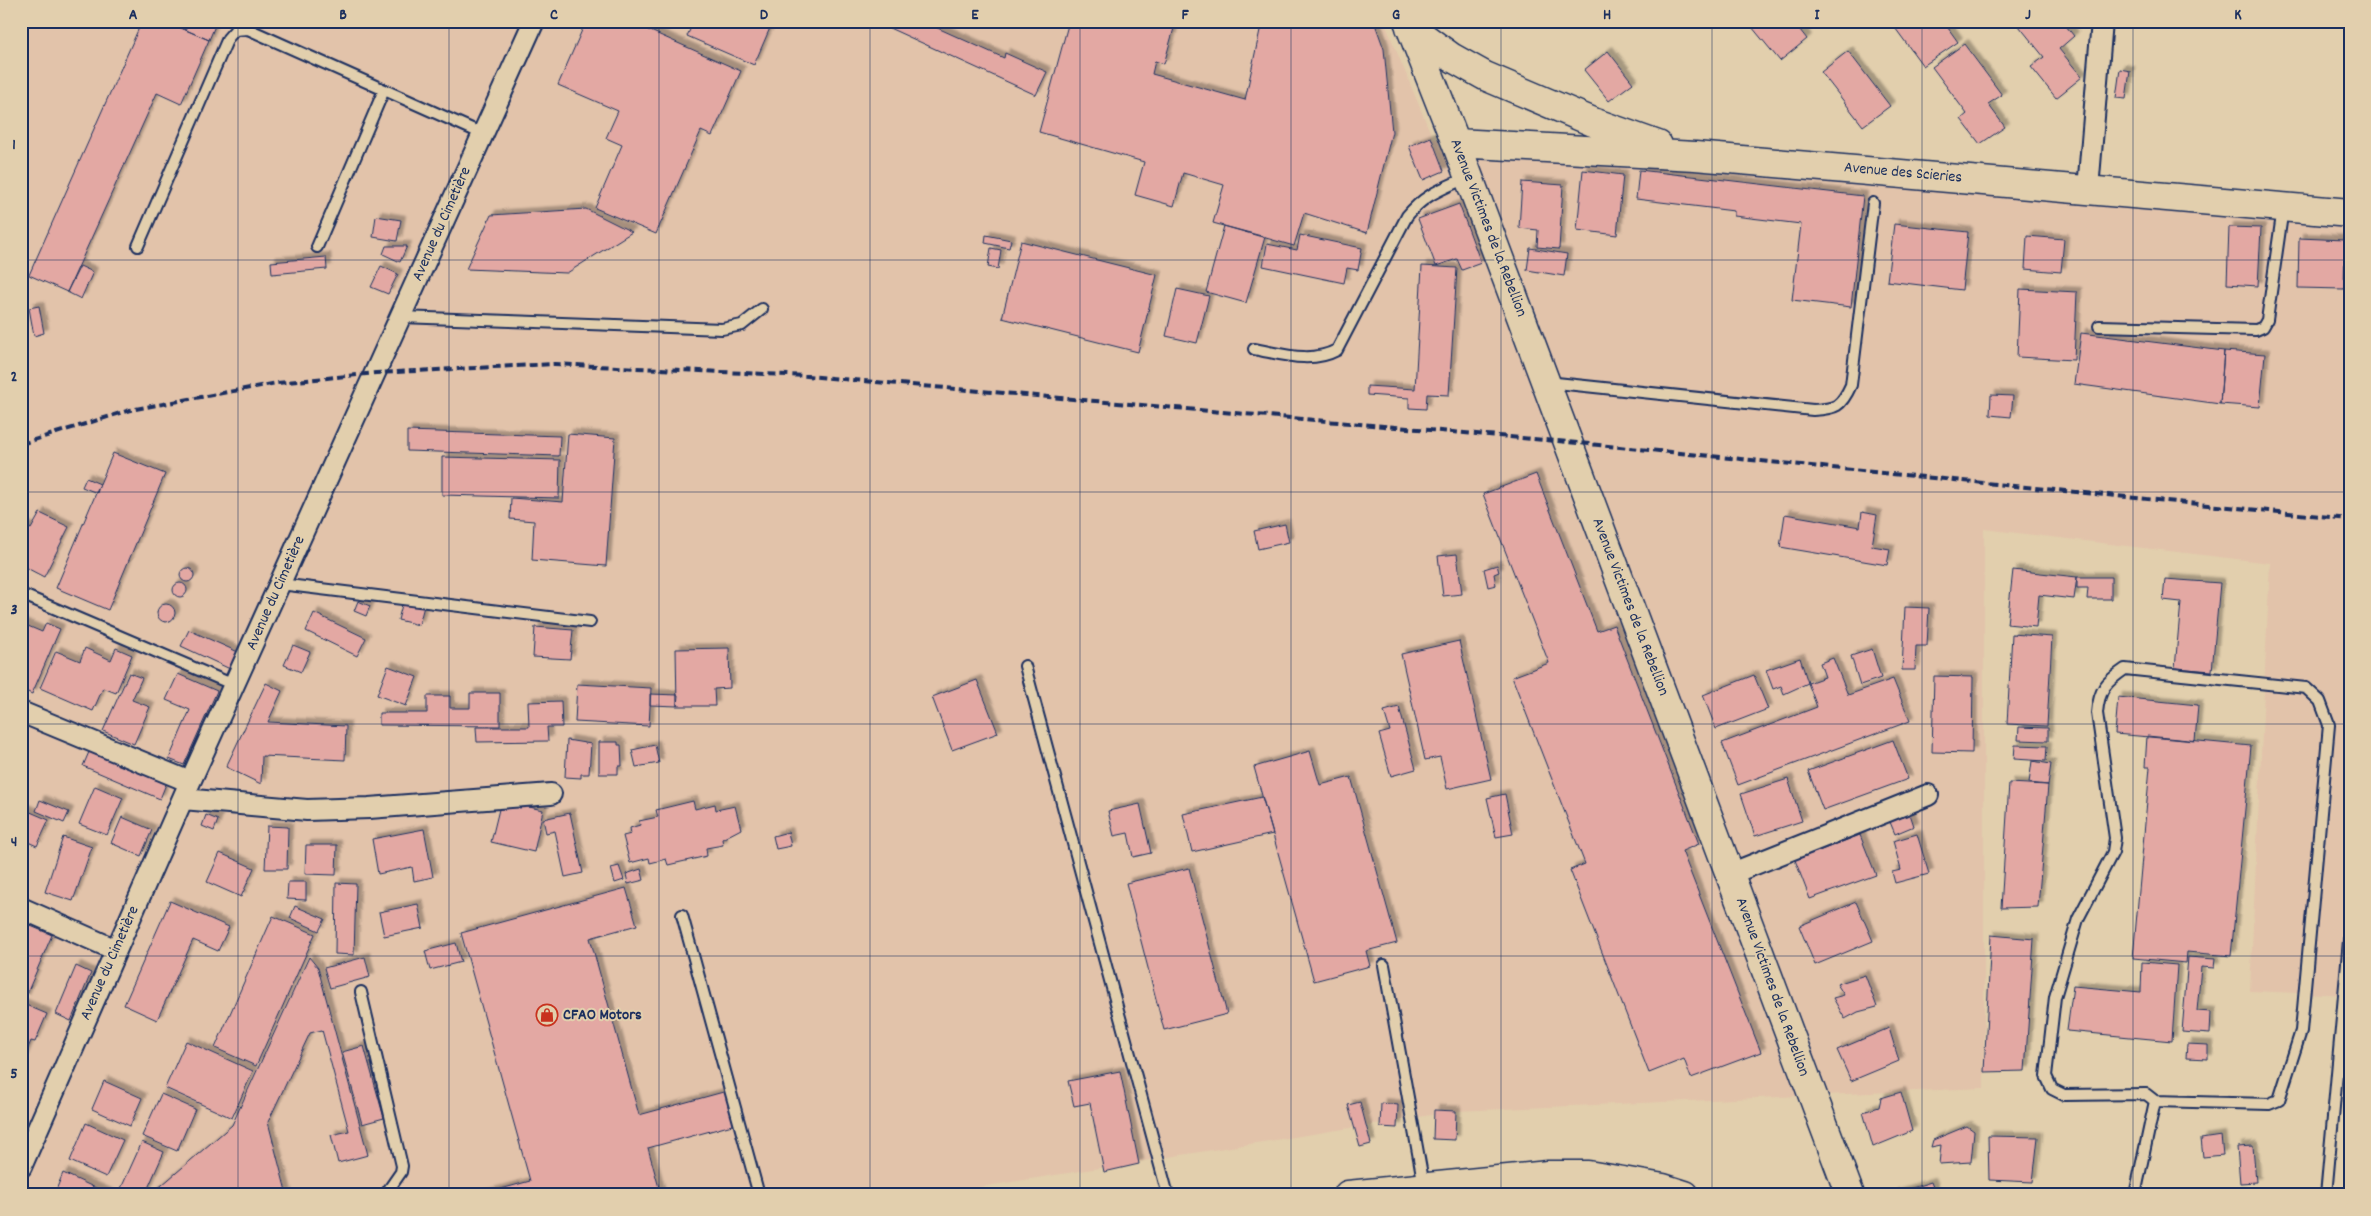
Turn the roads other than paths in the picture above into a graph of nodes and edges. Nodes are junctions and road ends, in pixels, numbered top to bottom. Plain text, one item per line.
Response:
1 (534, 21) edge
2 (2102, 21) edge
3 (1409, 24) edge
4 (384, 90) junction
5 (483, 134) junction
6 (1456, 143) junction
7 (1695, 156) junction
8 (1469, 177) junction
9 (2088, 189) junction
10 (1873, 203) dead end
11 (2283, 207) junction
12 (2350, 213) edge
13 (138, 246) dead end
14 (317, 247) dead end
15 (762, 309) dead end
16 (401, 317) junction
17 (2099, 326) dead end
18 (1254, 349) dead end
19 (1546, 382) junction
20 (280, 584) junction
21 (21, 594) edge
22 (590, 622) dead end
23 (1025, 666) dead end
24 (234, 685) junction
25 (21, 712) edge
26 (186, 791) junction
27 (551, 794) dead end
28 (1928, 795) dead end
29 (1730, 874) junction
30 (21, 908) edge
31 (682, 915) dead end
32 (2350, 929) edge
33 (116, 950) junction
34 (1384, 965) dead end
35 (361, 992) dead end
36 (2155, 1101) junction
37 (21, 1167) edge
38 (1424, 1187) junction
39 (385, 1195) edge
40 (759, 1195) edge
41 (1168, 1195) edge
42 (1348, 1195) edge
43 (1685, 1195) edge
44 (1850, 1195) edge
45 (2135, 1195) edge
46 (2326, 1195) edge

1 - 5 street, Avenue du Cimetière
2 - 9 street
3 - 6 street, Avenue Victimes de la Rebellion
3 - 7 street
4 - 5 lane
4 - 13 lane
4 - 14 lane
5 - 16 street, Avenue du Cimetière
6 - 7 street, Avenue des Scieries
6 - 8 street, Avenue Victimes de la Rebellion
7 - 9 street, Avenue des Scieries
8 - 18 lane
8 - 19 street, Avenue Victimes de la Rebellion
9 - 11 street, Avenue des Scieries
10 - 19 lane
11 - 12 street, Avenue des Scieries
11 - 17 lane
15 - 16 lane
16 - 20 street, Avenue du Cimetière
19 - 29 street, Avenue Victimes de la Rebellion
20 - 22 lane
20 - 24 street, Avenue du Cimetière
21 - 24 lane
23 - 41 lane
24 - 26 street, Avenue du Cimetière
25 - 26 street
26 - 27 street
26 - 33 street, Avenue du Cimetière
28 - 29 street
29 - 44 street, Avenue Victimes de la Rebellion
30 - 33 street
31 - 40 lane
32 - 46 lane
33 - 37 street, Avenue du Cimetière
34 - 38 lane
35 - 39 lane
36 - 36 lane
36 - 45 lane
38 - 42 street
38 - 43 street

